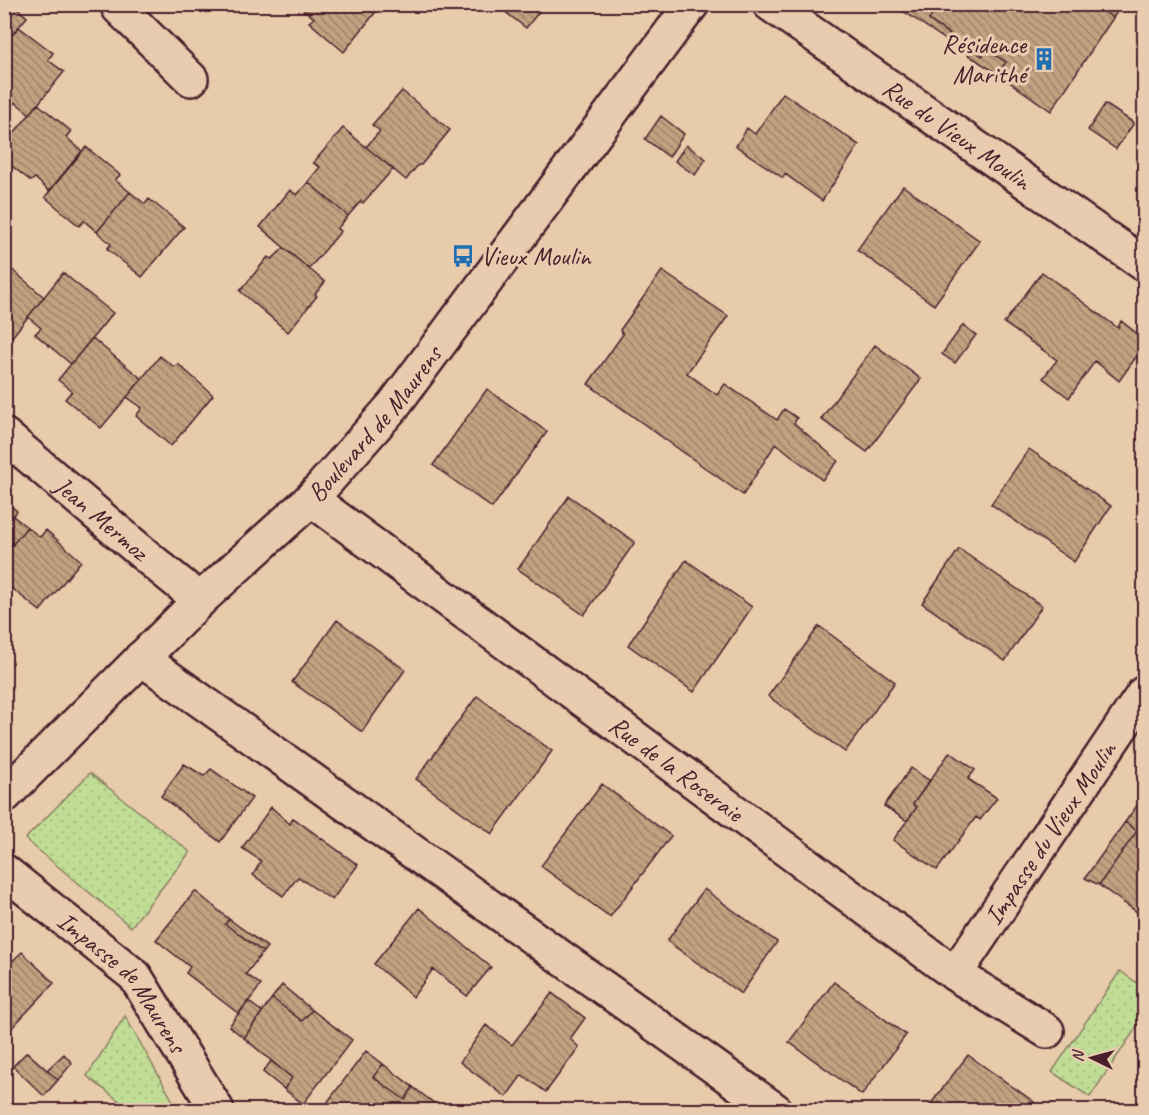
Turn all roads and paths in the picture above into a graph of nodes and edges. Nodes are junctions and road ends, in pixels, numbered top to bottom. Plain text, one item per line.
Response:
1 (117, 4) edge
2 (692, 4) edge
3 (770, 4) edge
4 (191, 79) dead end
5 (1144, 264) edge
6 (4, 435) edge
7 (311, 499) junction
8 (200, 600) junction
9 (141, 658) junction
10 (1144, 693) edge
11 (4, 796) edge
12 (4, 871) edge
13 (955, 974) junction
14 (1047, 1031) dead end
15 (217, 1110) edge
16 (775, 1110) edge

1 - 4 street
2 - 7 street, Boulevard de Maurens
3 - 5 street, Rue du Vieux Moulin
6 - 8 street, Jean Mermoz
7 - 8 street, Boulevard de Maurens
7 - 13 street, Rue de la Roseraie
8 - 9 street, Boulevard de Maurens
9 - 11 street, Boulevard de Maurens
9 - 16 street
10 - 13 street, Impasse du Vieux Moulin
12 - 15 street, Impasse de Maurens
13 - 14 street, Rue de la Roseraie

